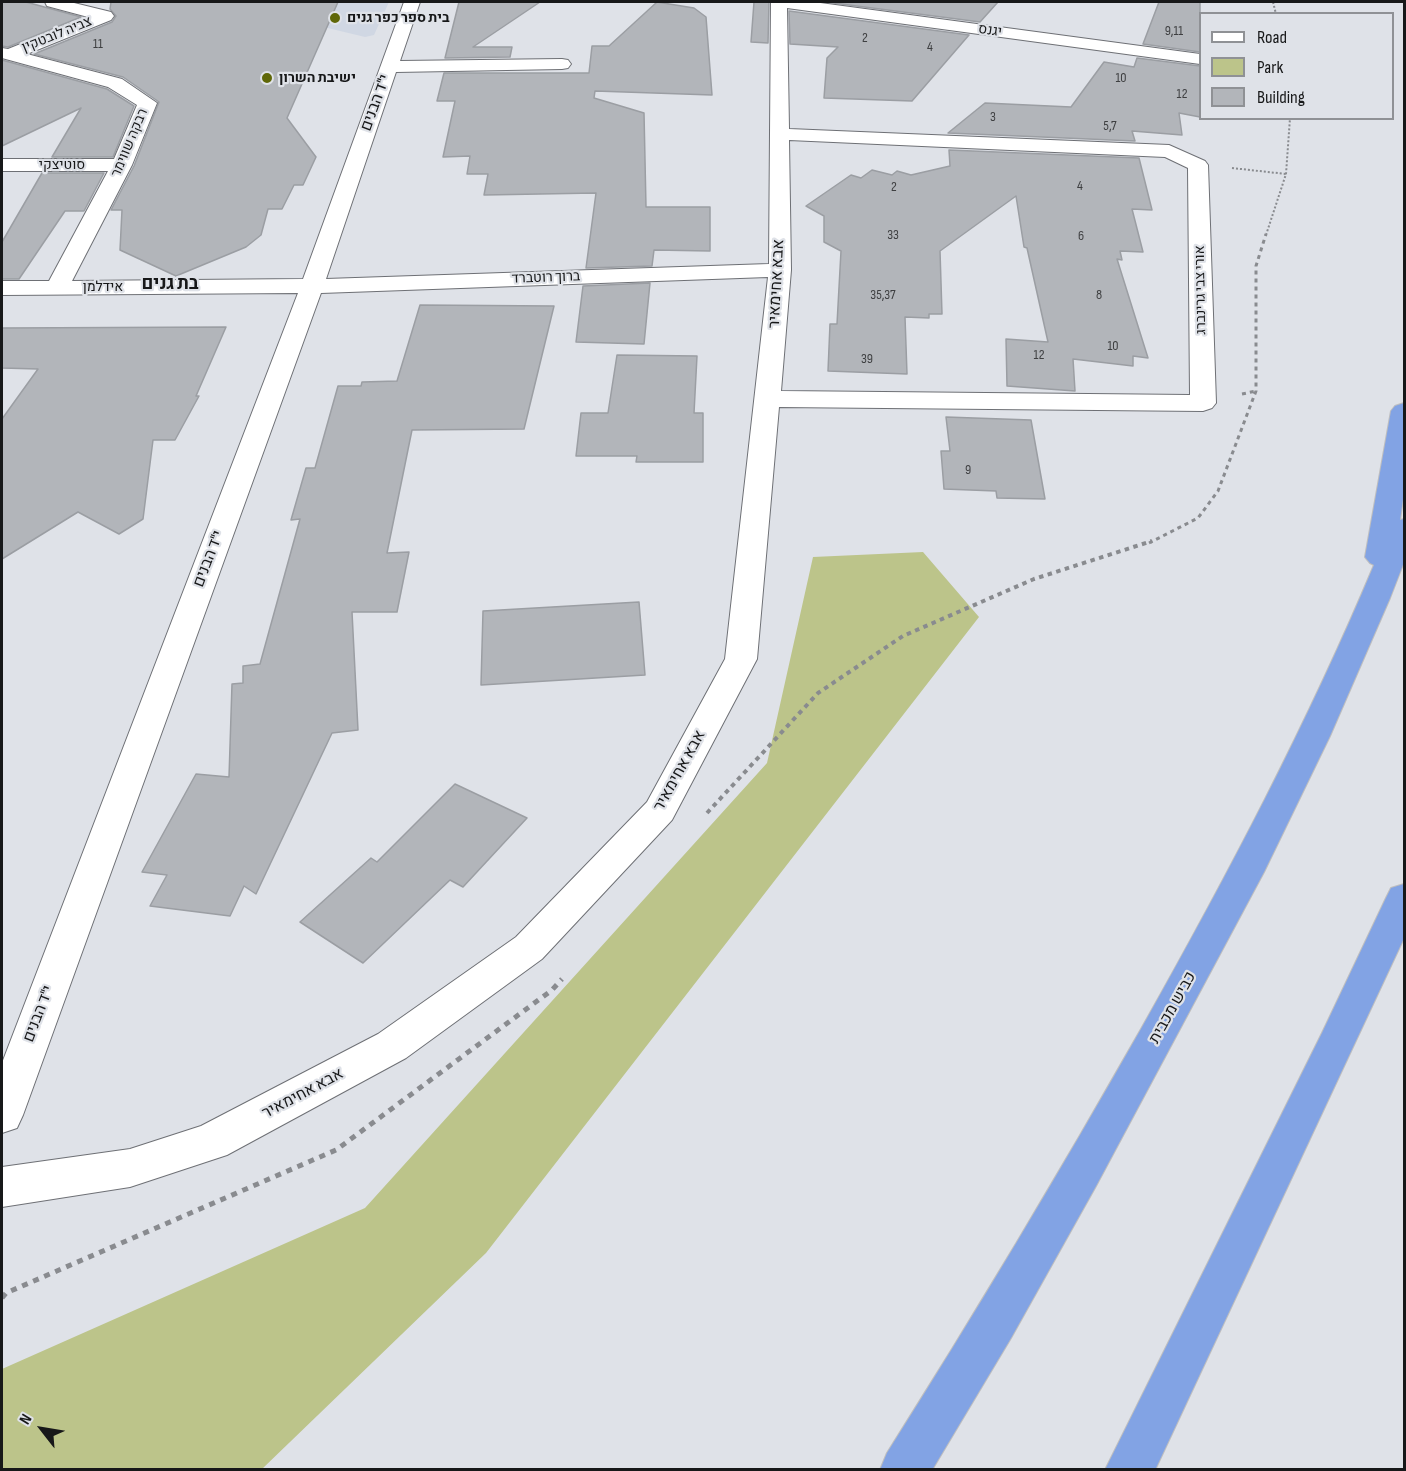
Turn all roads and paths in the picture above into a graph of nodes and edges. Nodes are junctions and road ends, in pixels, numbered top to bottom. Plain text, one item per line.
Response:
1 (52, 2) edge
2 (412, 2) edge
3 (779, 2) edge
4 (6, 54) edge
5 (1199, 59) edge
6 (562, 64) dead end
7 (389, 67) junction
8 (779, 134) junction
9 (2, 165) edge
10 (122, 165) junction
11 (1198, 165) junction
12 (1286, 174) dead end
13 (780, 270) junction
14 (312, 286) junction
15 (57, 287) junction
16 (2, 288) edge
17 (769, 399) junction
18 (1404, 411) edge
19 (1404, 528) edge
20 (1370, 616) junction
21 (1404, 898) edge
22 (2, 1115) edge
23 (2, 1188) edge
24 (904, 1470) edge
25 (1129, 1470) edge

1 - 4 street, צביה לובטקין
2 - 7 street, י"ד הבנים
3 - 5 street, יגנס
3 - 8 street, אבא אחימאיר
4 - 10 street, רבקה שווימר
6 - 7 street
7 - 14 street, י"ד הבנים
8 - 11 street
8 - 13 street, אבא אחימאיר
9 - 10 street, סוטיצקי
10 - 15 street, רבקה שווימר
11 - 12 path
11 - 17 street, אורי צבי גרינברג
13 - 14 street, ברוך רוטברד
13 - 17 street, אבא אחימאיר
14 - 15 street, אידלמן
14 - 22 street, י"ד הבנים
15 - 16 street, אידלמן
17 - 23 street, אבא אחימאיר
18 - 20 highway
19 - 20 highway, כביש מכבית
20 - 24 highway, כביש מכבית
21 - 25 highway

